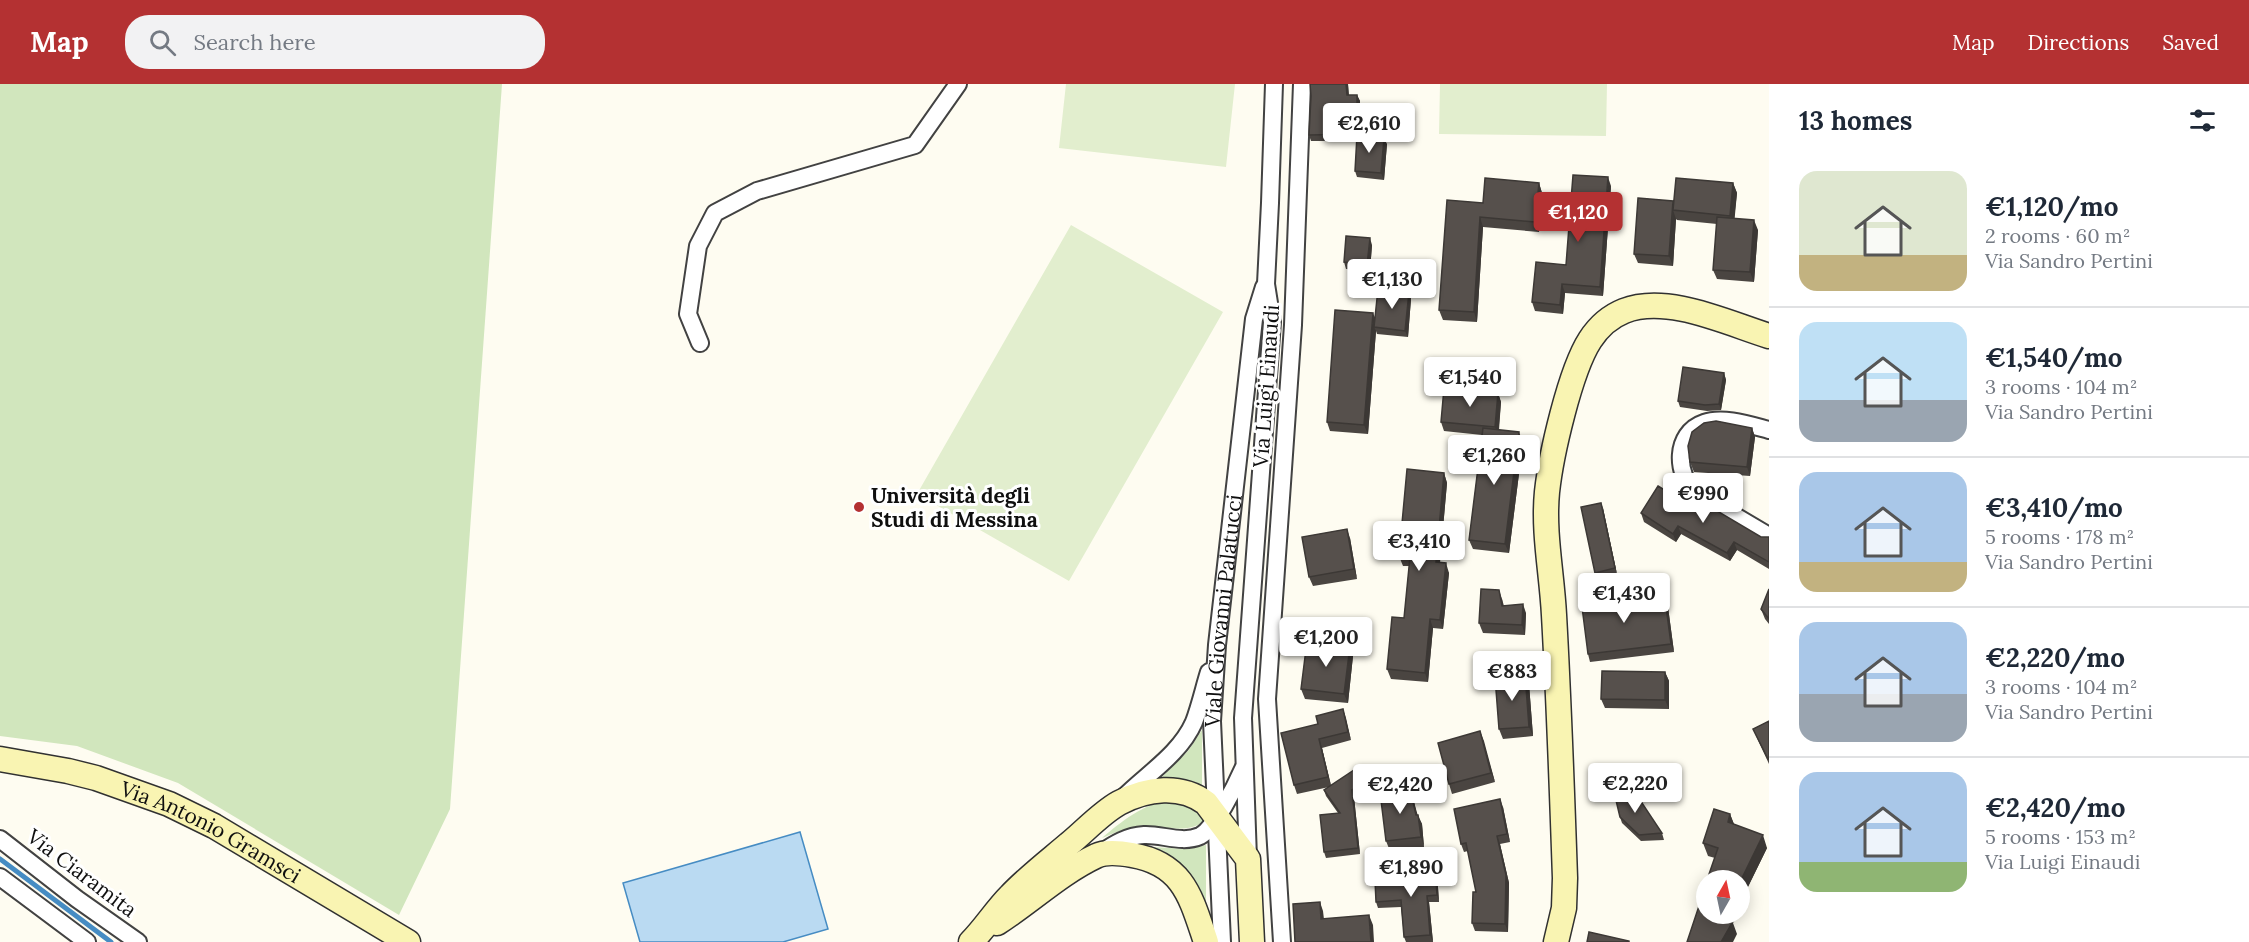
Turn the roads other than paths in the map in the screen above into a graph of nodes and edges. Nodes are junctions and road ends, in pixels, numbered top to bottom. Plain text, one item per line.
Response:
1 (958, 84) edge
2 (1274, 84) edge
3 (1302, 84) edge
4 (1266, 284) junction
5 (1769, 336) edge
6 (700, 343) dead end
7 (1769, 430) edge
8 (1769, 536) edge
9 (1217, 645) junction
10 (0, 759) edge
11 (1245, 765) junction
12 (1119, 803) junction
13 (1216, 816) junction
14 (0, 839) edge
15 (1097, 855) junction
16 (1248, 859) junction
17 (0, 877) edge
18 (972, 941) edge
19 (87, 942) edge
20 (138, 942) edge
21 (408, 942) edge
22 (1206, 942) edge
23 (1222, 942) edge
24 (1252, 942) edge
25 (1282, 942) edge
26 (1556, 942) edge

1 - 6 street
2 - 4 street, Viale Giovanni Palatucci
3 - 25 street, Via Luigi Einaudi
4 - 9 street, Viale Giovanni Palatucci
4 - 11 street, Viale Giovanni Palatucci
5 - 26 main road
7 - 8 street
9 - 12 street
9 - 13 street, Viale Giovanni Palatucci
10 - 21 main road, Via Antonio Gramsci
11 - 13 street
11 - 16 street, Viale Giovanni Palatucci
12 - 13 main road
12 - 18 main road
13 - 15 street
13 - 16 main road
13 - 23 street, Viale Giovanni Palatucci
14 - 20 street, Via Ciaramita
15 - 18 main road
15 - 22 main road
16 - 24 main road, Viale Giovanni Palatucci
17 - 19 street

